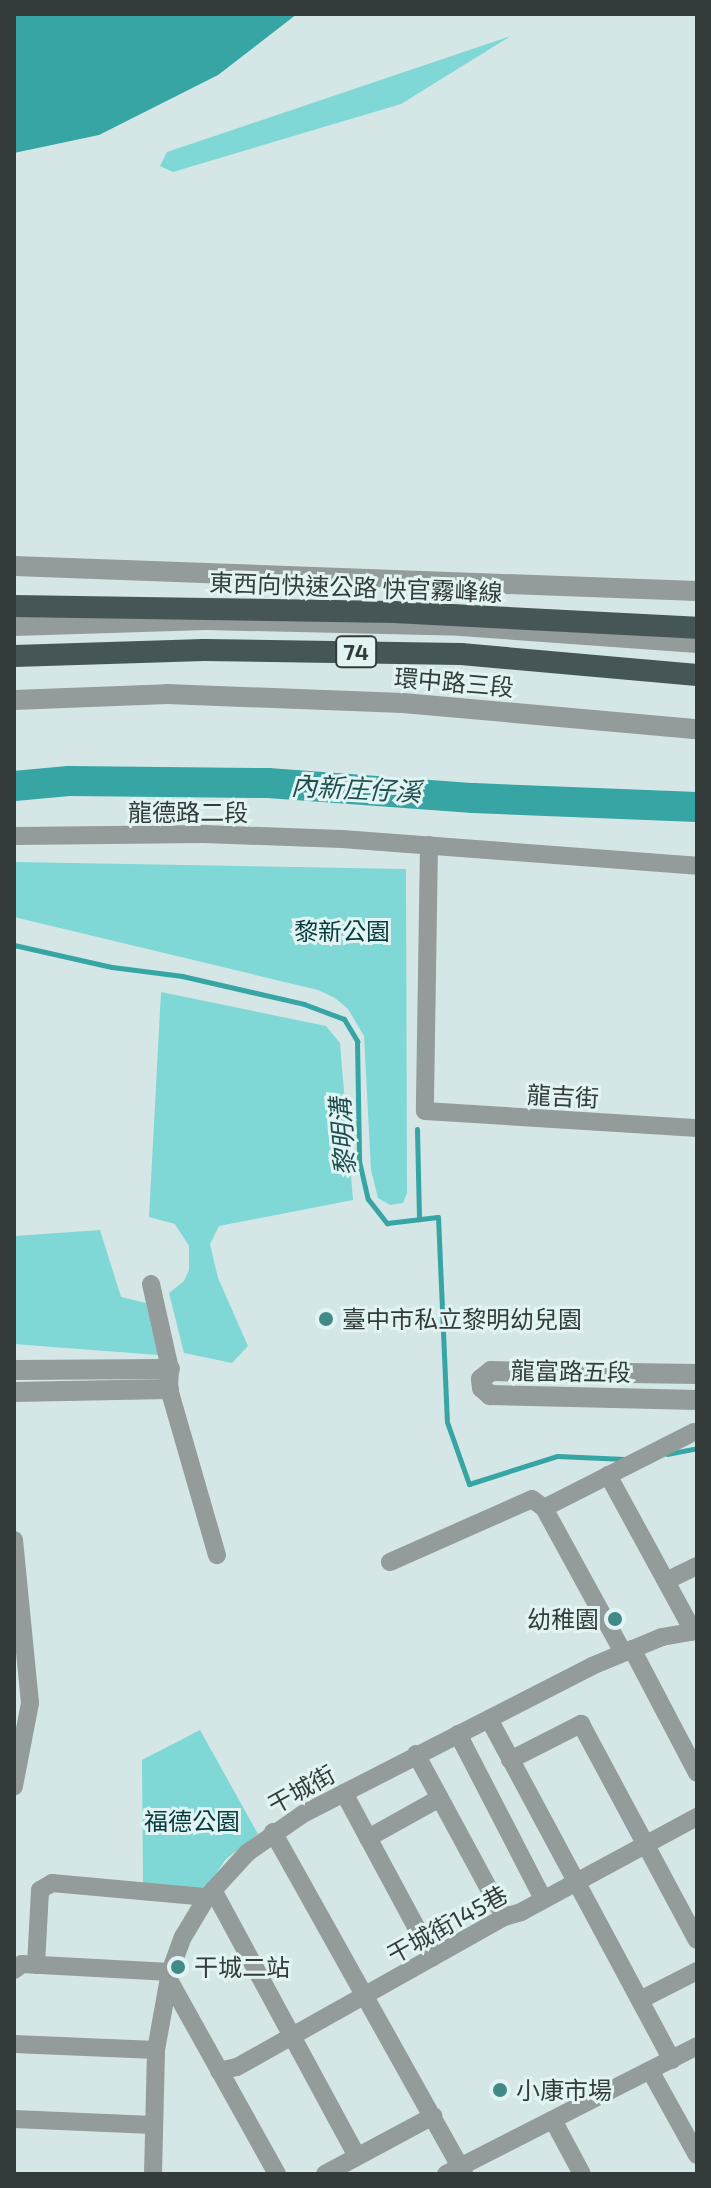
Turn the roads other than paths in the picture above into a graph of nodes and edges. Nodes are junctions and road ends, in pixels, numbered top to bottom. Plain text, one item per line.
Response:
1 (14, 566) edge
2 (697, 591) edge
3 (16, 610) edge
4 (697, 628) edge
5 (14, 637) edge
6 (697, 643) edge
7 (697, 654) edge
8 (14, 656) edge
9 (697, 675) edge
10 (14, 700) edge
11 (697, 729) edge
12 (14, 836) edge
13 (429, 845) junction
14 (697, 866) edge
15 (697, 1128) edge
16 (151, 1284) dead end
17 (14, 1370) edge
18 (697, 1374) edge
19 (170, 1379) junction
20 (14, 1392) edge
21 (697, 1400) edge
22 (694, 1432) dead end
23 (608, 1475) junction
24 (538, 1504) junction
25 (14, 1540) edge
26 (217, 1555) dead end
27 (390, 1562) dead end
28 (697, 1566) edge
29 (666, 1581) junction
30 (695, 1631) edge
31 (628, 1650) junction
32 (489, 1719) junction
33 (458, 1734) junction
34 (416, 1754) junction
35 (510, 1760) junction
36 (697, 1773) edge
37 (14, 1786) edge
38 (344, 1793) junction
39 (440, 1798) junction
40 (697, 1817) edge
41 (273, 1832) junction
42 (368, 1838) junction
43 (646, 1843) junction
44 (576, 1882) junction
45 (210, 1893) junction
46 (543, 1899) junction
47 (504, 1917) junction
48 (697, 1940) edge
49 (433, 1958) junction
50 (24, 1966) edge
51 (697, 1971) edge
52 (170, 1976) junction
53 (366, 1996) junction
54 (640, 2000) junction
55 (292, 2037) junction
56 (14, 2044) edge
57 (697, 2046) edge
58 (156, 2050) junction
59 (672, 2060) junction
60 (219, 2071) junction
61 (651, 2072) junction
62 (433, 2116) junction
63 (14, 2119) edge
64 (553, 2120) junction
65 (153, 2125) junction
66 (697, 2155) edge
67 (357, 2156) junction
68 (457, 2172) edge
69 (153, 2174) edge
70 (277, 2174) edge
71 (325, 2174) edge
72 (582, 2174) edge

1 - 2 street
3 - 4 highway, 東西向快速公路 快官霧峰線 / 74
3 - 6 street
5 - 7 street, 環中路三段
8 - 9 highway, 74
10 - 11 street, 環中路三段
12 - 13 street, 龍德路二段
13 - 14 street, 龍德路二段
13 - 15 street, 龍吉街
16 - 19 street
17 - 19 street
18 - 21 street, 龍富路五段
19 - 20 street
19 - 26 street
22 - 23 street
23 - 24 street
23 - 29 street
24 - 27 street
24 - 31 street
25 - 37 street
28 - 29 street
29 - 30 street
30 - 31 street, 干城街
31 - 32 street, 干城街
31 - 36 street
32 - 33 street, 干城街
32 - 35 street
33 - 34 street, 干城街
33 - 46 street
34 - 38 street, 干城街
34 - 39 street
35 - 43 street
35 - 44 street
38 - 41 street, 干城街
38 - 42 street
39 - 42 street
39 - 47 street
40 - 43 street, 干城街145巷
41 - 45 street, 干城街
41 - 53 street
42 - 49 street
43 - 44 street, 干城街145巷
43 - 48 street
44 - 46 street, 干城街145巷
44 - 54 street
45 - 50 street
45 - 52 street, 干城街
45 - 55 street
46 - 47 street, 干城街145巷
47 - 49 street, 干城街145巷
49 - 53 street, 干城街145巷
50 - 52 street
51 - 54 street
52 - 58 street, 干城街
52 - 60 street
53 - 55 street, 干城街145巷
53 - 62 street
54 - 59 street
55 - 60 street, 干城街145巷
55 - 67 street
56 - 58 street
57 - 59 street
58 - 65 street, 干城街
59 - 61 street
60 - 70 street
61 - 64 street
61 - 66 street
62 - 67 street
62 - 68 street
63 - 65 street
64 - 68 street
64 - 72 street
65 - 69 street, 干城街
67 - 71 street

